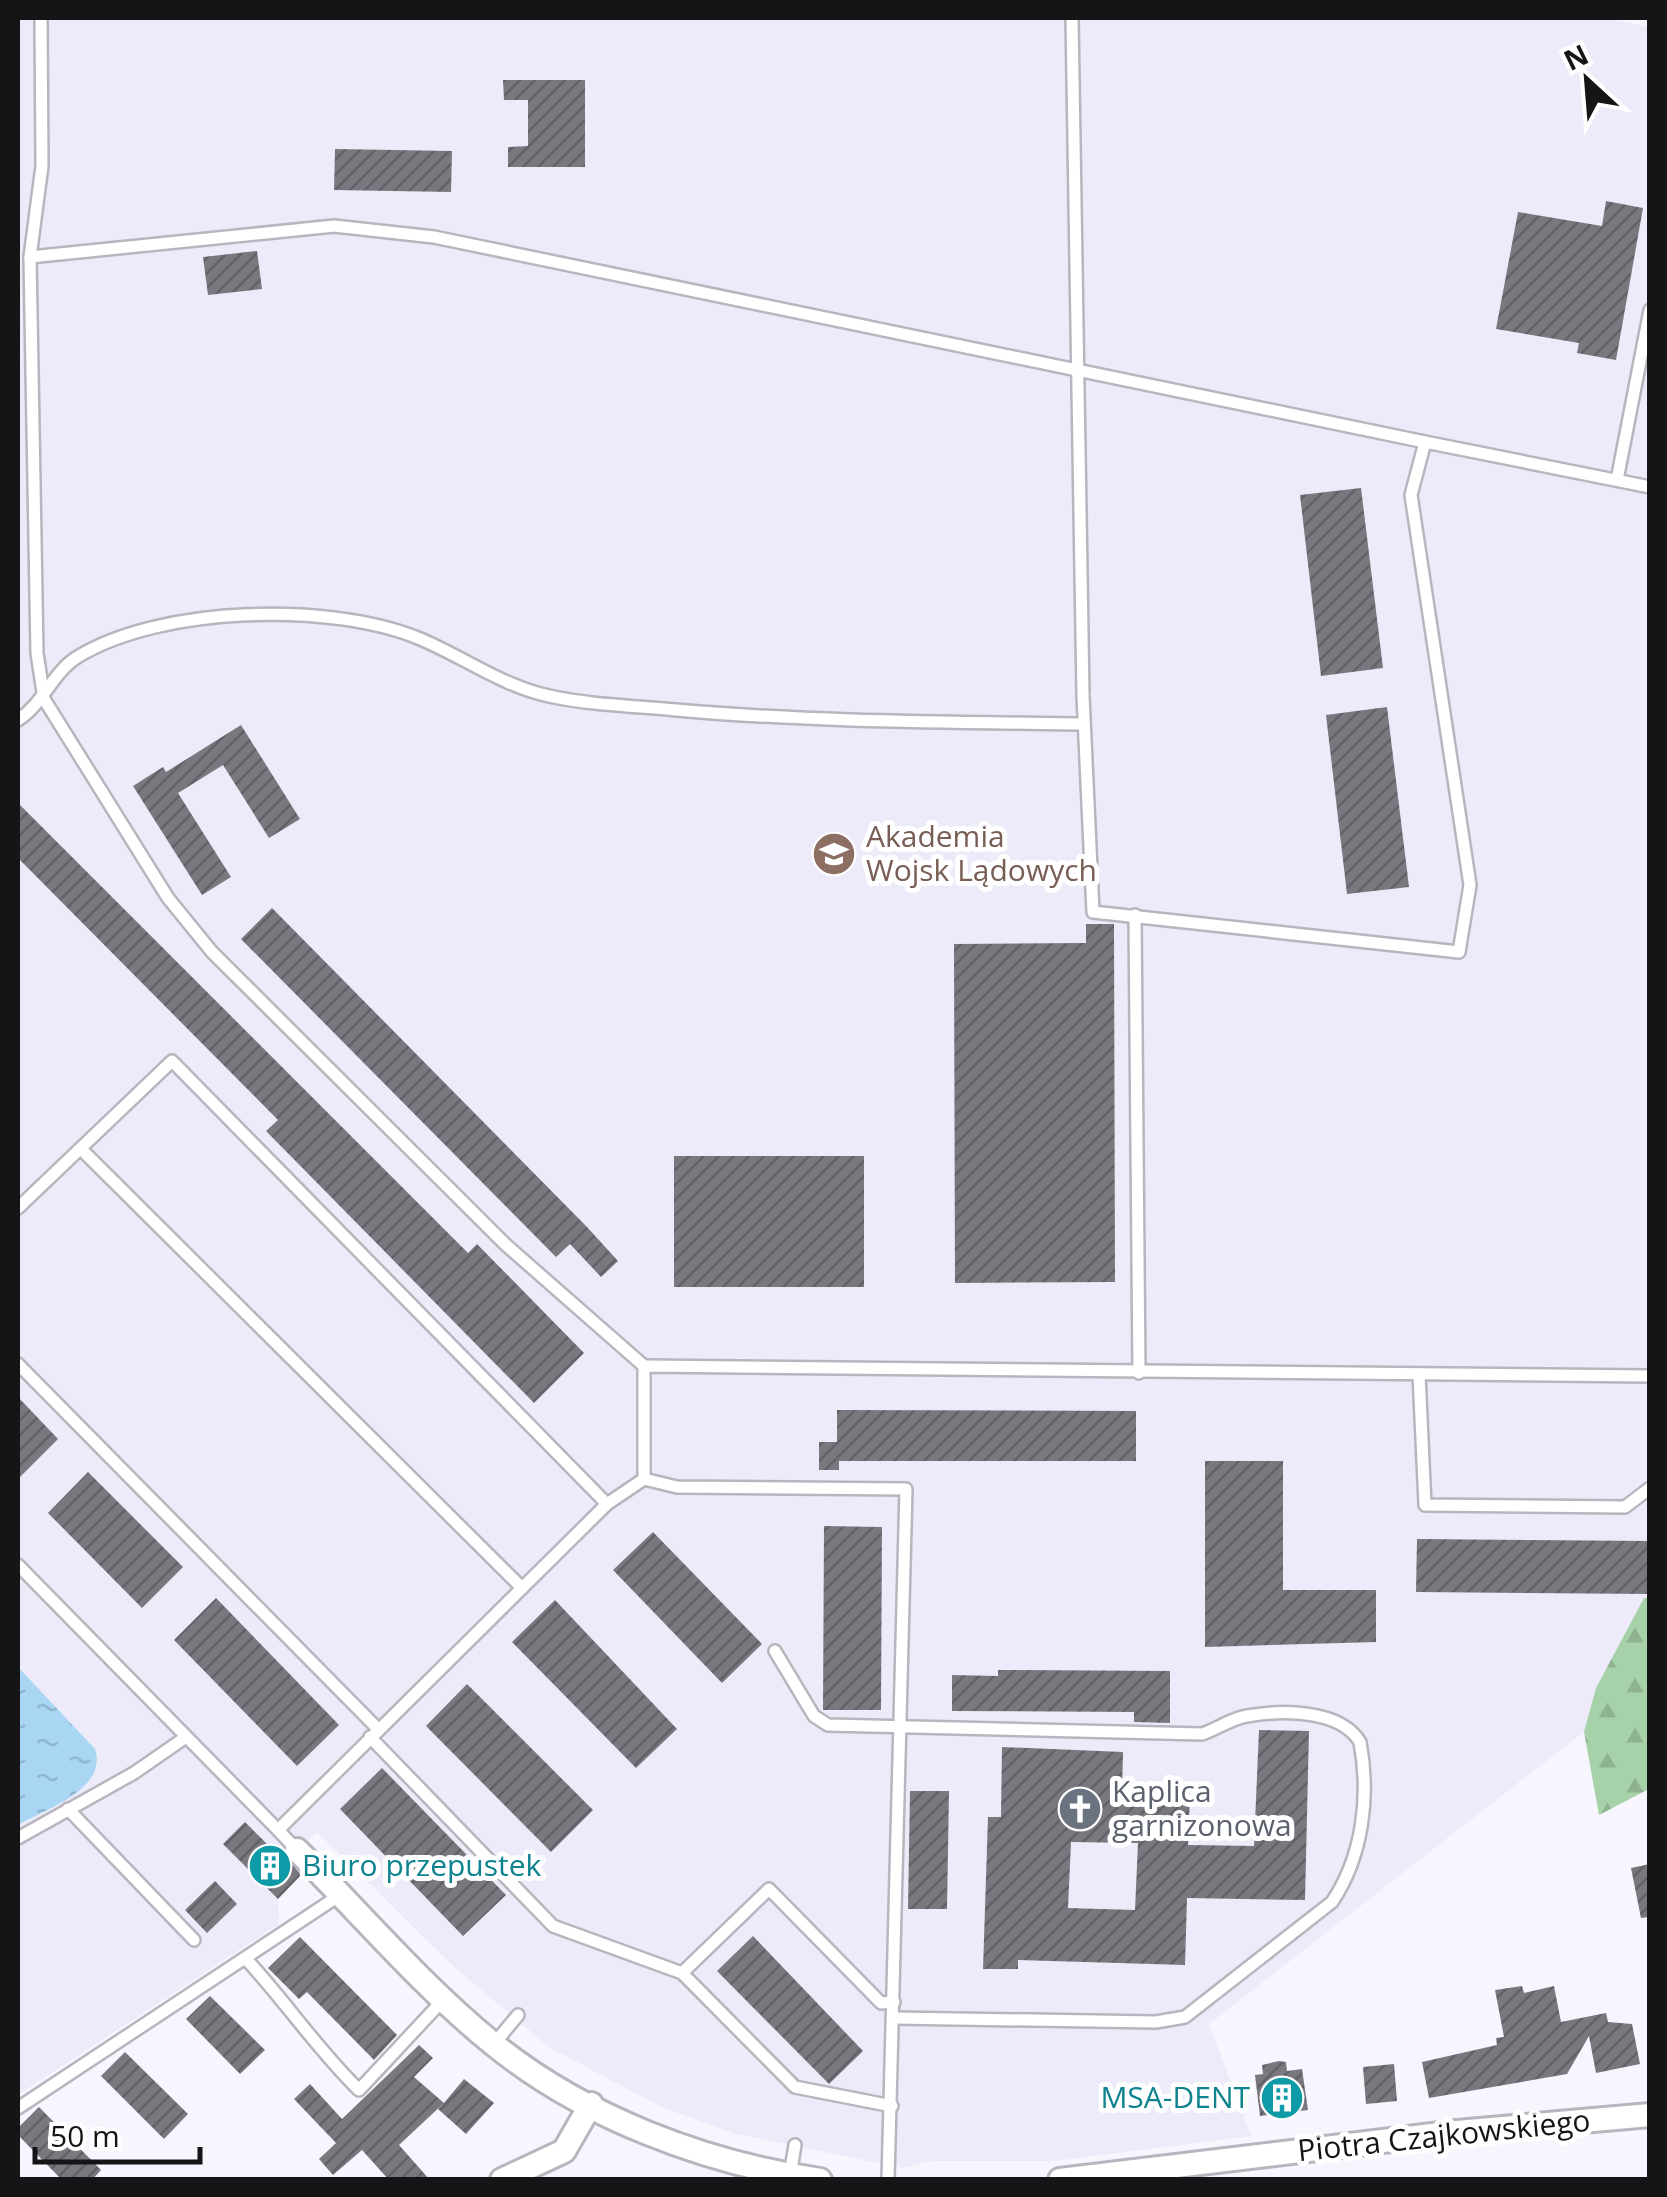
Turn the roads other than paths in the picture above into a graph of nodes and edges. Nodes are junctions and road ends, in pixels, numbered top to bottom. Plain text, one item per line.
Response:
1 (41, 18) edge
2 (1072, 18) edge
3 (30, 257) junction
4 (1650, 310) edge
5 (1078, 370) junction
6 (1425, 442) junction
7 (1617, 480) junction
8 (1650, 487) edge
9 (44, 699) junction
10 (18, 720) edge
11 (1084, 724) junction
12 (1134, 915) junction
13 (82, 1149) junction
14 (18, 1208) edge
15 (18, 1364) edge
16 (644, 1366) junction
17 (1138, 1373) junction
18 (1419, 1374) junction
19 (1650, 1376) edge
20 (644, 1478) junction
21 (1650, 1488) edge
22 (606, 1504) junction
23 (18, 1565) edge
24 (522, 1588) junction
25 (775, 1652) dead end
26 (902, 1726) junction
27 (374, 1733) junction
28 (186, 1737) junction
29 (68, 1809) junction
30 (278, 1830) junction
31 (18, 1838) edge
32 (297, 1850) joint
33 (340, 1894) junction
34 (194, 1940) dead end
35 (246, 1959) junction
36 (682, 1973) junction
37 (444, 1999) junction
38 (894, 2002) junction
39 (518, 2015) dead end
40 (894, 2018) junction
41 (494, 2044) junction
42 (592, 2104) junction
43 (892, 2106) junction
44 (18, 2108) edge
45 (1650, 2115) edge
46 (795, 2145) dead end
47 (1266, 2155) junction
48 (790, 2175) junction
49 (502, 2180) edge
50 (820, 2180) edge
51 (888, 2180) edge
52 (1060, 2180) edge
53 (1263, 2180) edge

1 - 3 lane
2 - 5 lane
3 - 5 lane
3 - 9 lane
4 - 7 lane
5 - 6 lane
5 - 11 lane
6 - 7 lane
6 - 12 lane
7 - 8 lane
9 - 10 lane
9 - 11 lane
9 - 16 lane
11 - 12 lane
12 - 17 lane
13 - 14 lane
13 - 22 lane
13 - 24 lane
15 - 27 lane
16 - 17 lane
16 - 20 lane
17 - 18 lane
18 - 19 lane
18 - 21 lane
20 - 22 lane
20 - 26 lane
22 - 24 lane
23 - 28 lane
24 - 27 lane
25 - 26 lane
26 - 38 lane
26 - 40 lane
27 - 30 lane
27 - 36 lane
28 - 29 lane
28 - 30 lane
29 - 31 lane
29 - 34 lane
30 - 32 lane
32 - 33 street
33 - 35 lane
33 - 37 street
35 - 37 lane
35 - 44 lane
36 - 38 lane
36 - 43 lane
37 - 41 street
38 - 40 lane
39 - 41 lane
40 - 43 lane
41 - 42 street
42 - 48 street
42 - 49 street
43 - 51 lane
45 - 47 street, Piotra Czajkowskiego
46 - 48 lane
47 - 52 street, Piotra Czajkowskiego
47 - 53 street
48 - 50 street

